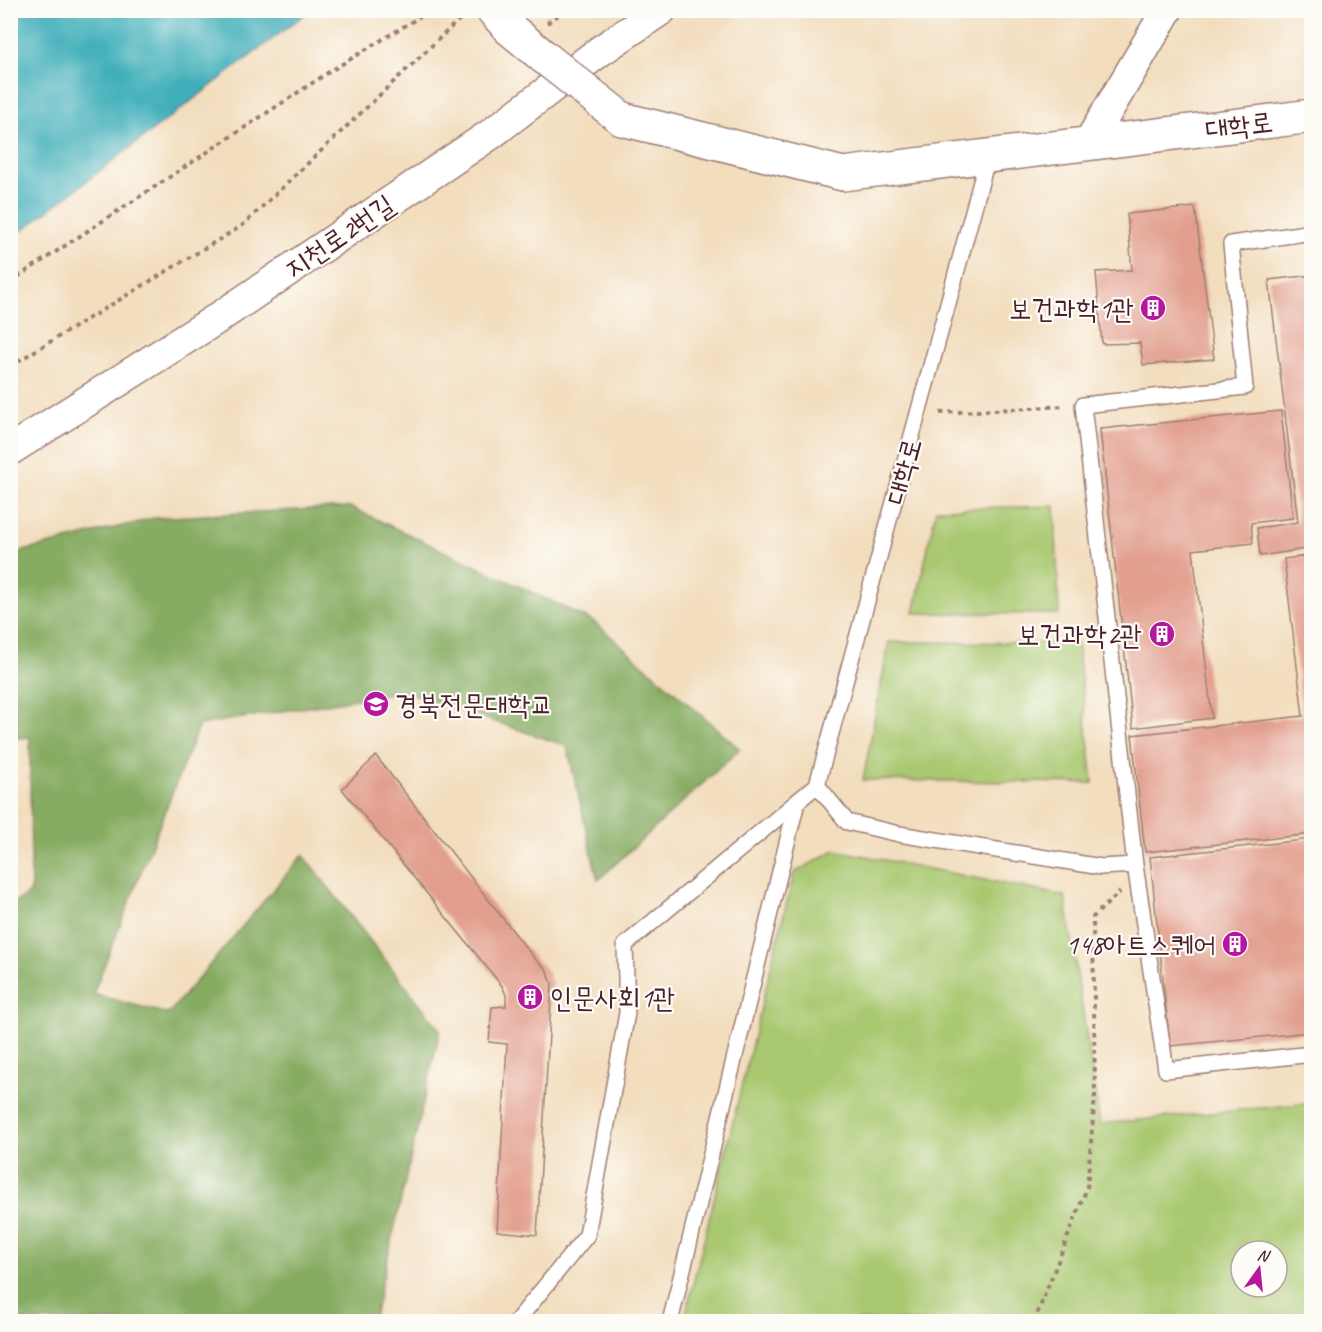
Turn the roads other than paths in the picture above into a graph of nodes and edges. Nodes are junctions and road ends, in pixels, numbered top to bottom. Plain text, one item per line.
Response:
1 (661, 10) edge
2 (1167, 10) edge
3 (502, 20) edge
4 (1311, 116) edge
5 (1088, 144) junction
6 (988, 156) junction
7 (1311, 231) edge
8 (10, 450) edge
9 (817, 785) junction
10 (797, 802) junction
11 (1136, 871) junction
12 (1311, 1054) edge
13 (516, 1322) edge
14 (670, 1322) edge

1 - 8 street, 지천로2번길
2 - 5 street
3 - 6 main road, 대학로, bridge
4 - 5 main road, 대학로
5 - 6 main road, 대학로
6 - 9 lane, 대학로
7 - 11 lane
9 - 10 lane
9 - 11 lane
10 - 13 lane
10 - 14 lane
11 - 12 lane

